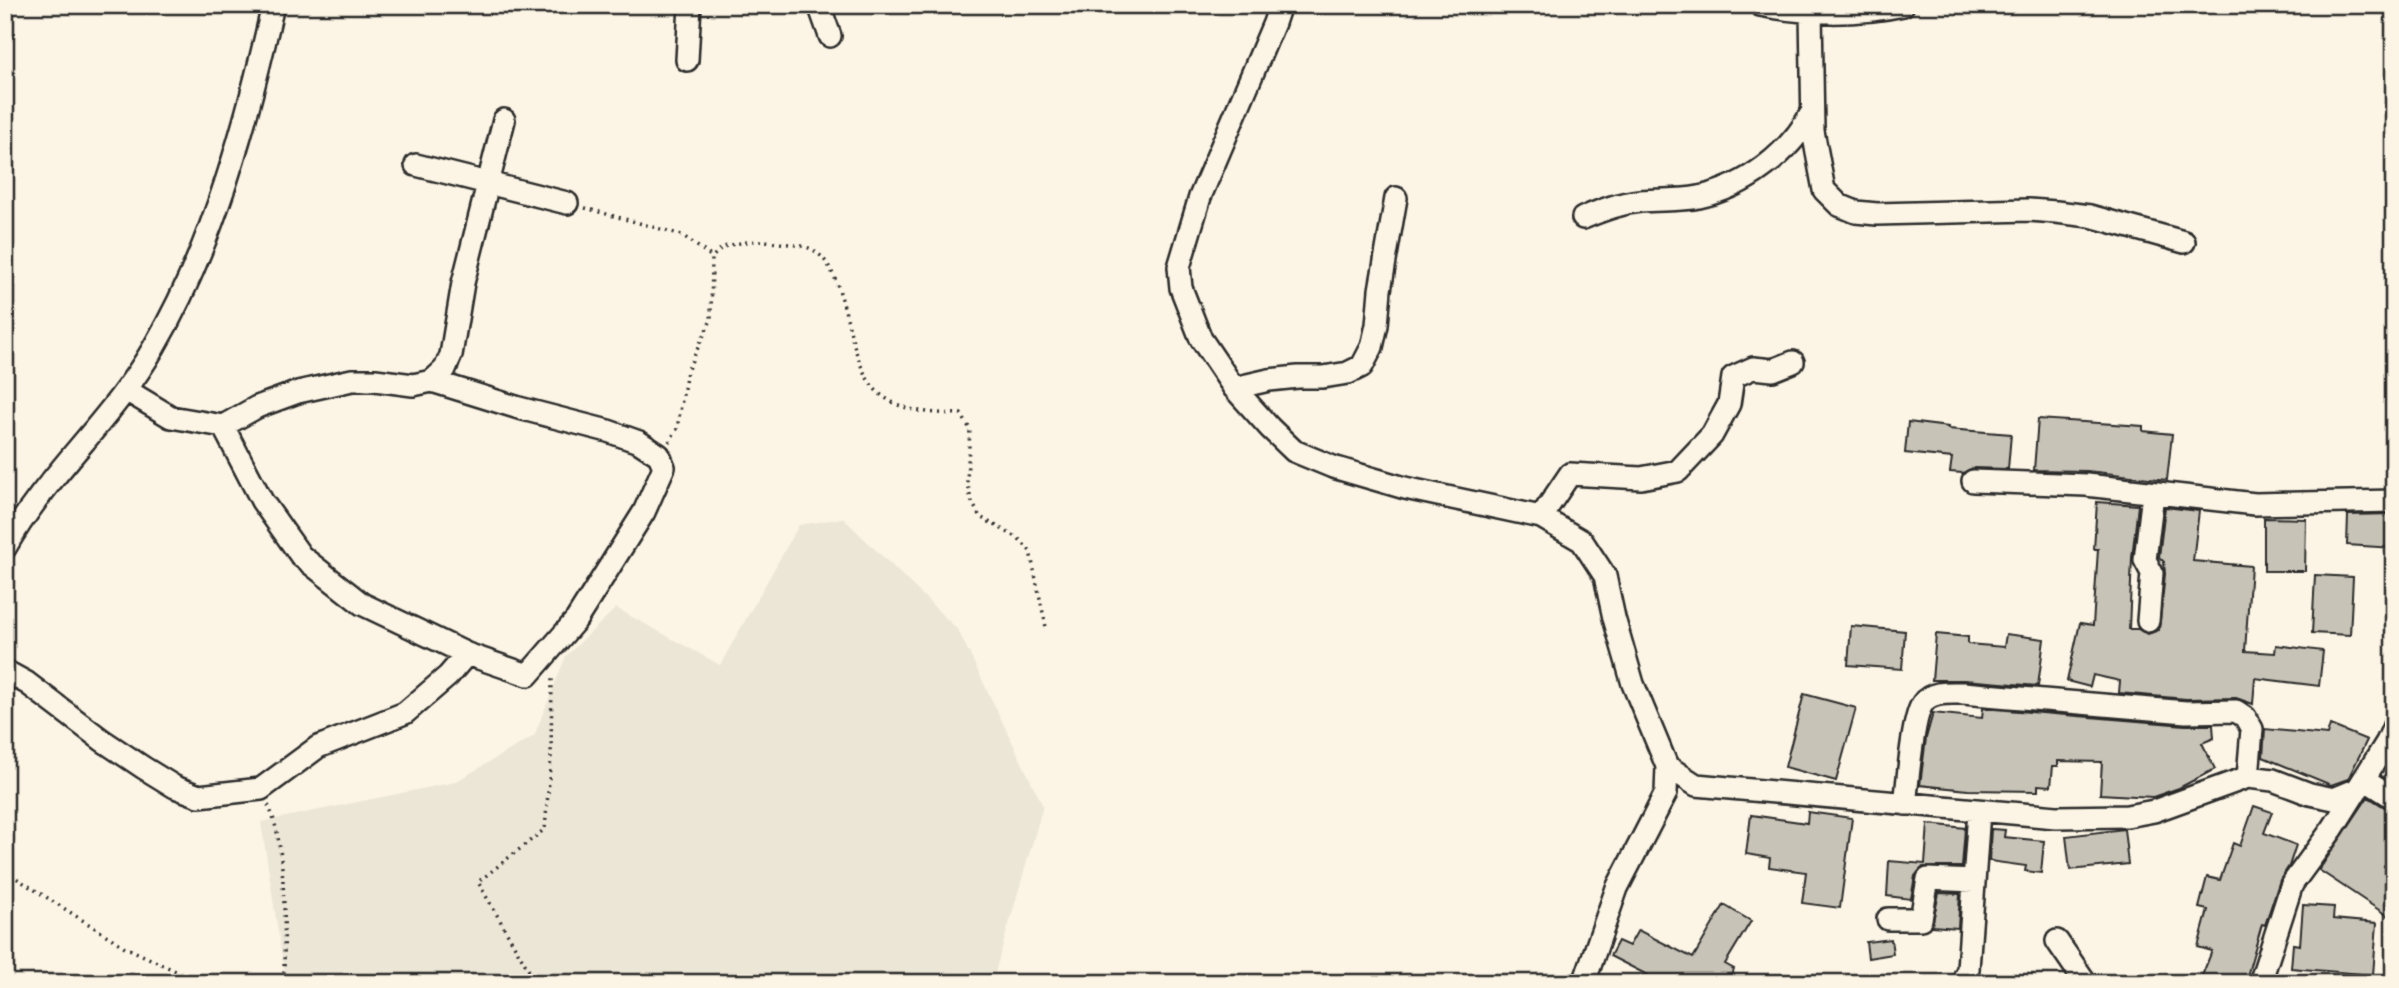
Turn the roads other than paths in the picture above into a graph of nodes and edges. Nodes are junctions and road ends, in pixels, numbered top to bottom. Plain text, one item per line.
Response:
1 (273, 5) edge
2 (690, 5) edge
3 (819, 5) edge
4 (1280, 5) edge
5 (1760, 5) edge
6 (1903, 5) edge
7 (1811, 11) junction
8 (830, 36) dead end
9 (687, 60) dead end
10 (1812, 112) junction
11 (504, 120) dead end
12 (415, 165) dead end
13 (487, 182) junction
14 (1396, 198) dead end
15 (567, 203) road end
16 (1583, 218) dead end
17 (2184, 242) dead end
18 (1793, 362) dead end
19 (432, 381) junction
20 (1234, 388) junction
21 (126, 390) junction
22 (223, 426) junction
23 (1973, 481) dead end
24 (2153, 494) junction
25 (2394, 501) edge
26 (1541, 517) junction
27 (13, 520) edge
28 (5, 548) edge
29 (2148, 621) dead end
30 (467, 654) junction
31 (5, 671) edge
32 (2394, 726) edge
33 (1667, 766) junction
34 (2248, 777) junction
35 (2361, 784) junction
36 (1696, 785) junction
37 (1666, 793) junction
38 (2309, 794) junction
39 (2394, 798) edge
40 (1905, 804) junction
41 (1979, 811) junction
42 (2326, 838) junction
43 (1974, 881) junction
44 (1888, 919) dead end
45 (2057, 941) dead end
46 (1584, 983) edge
47 (1962, 983) edge
48 (2086, 983) edge
49 (2260, 983) edge

1 - 21 street
2 - 9 street
3 - 8 street
4 - 20 street
5 - 7 street
6 - 7 street
7 - 10 street
10 - 16 street
10 - 17 street
11 - 13 street
12 - 13 street
13 - 15 street
13 - 19 street
14 - 20 street
18 - 26 street
19 - 22 street
19 - 30 street
20 - 26 street
21 - 22 street
21 - 27 street
22 - 30 street
23 - 24 street
24 - 25 street
24 - 29 street
26 - 33 street
27 - 28 street
30 - 31 street
32 - 35 street
33 - 36 street
33 - 37 street
34 - 38 street
34 - 40 street
34 - 41 street
35 - 38 street
35 - 39 street
35 - 42 street
36 - 37 street
36 - 40 street
37 - 46 street
38 - 42 street
40 - 41 street
41 - 43 street
42 - 49 street
43 - 44 street
43 - 47 street
45 - 48 street

